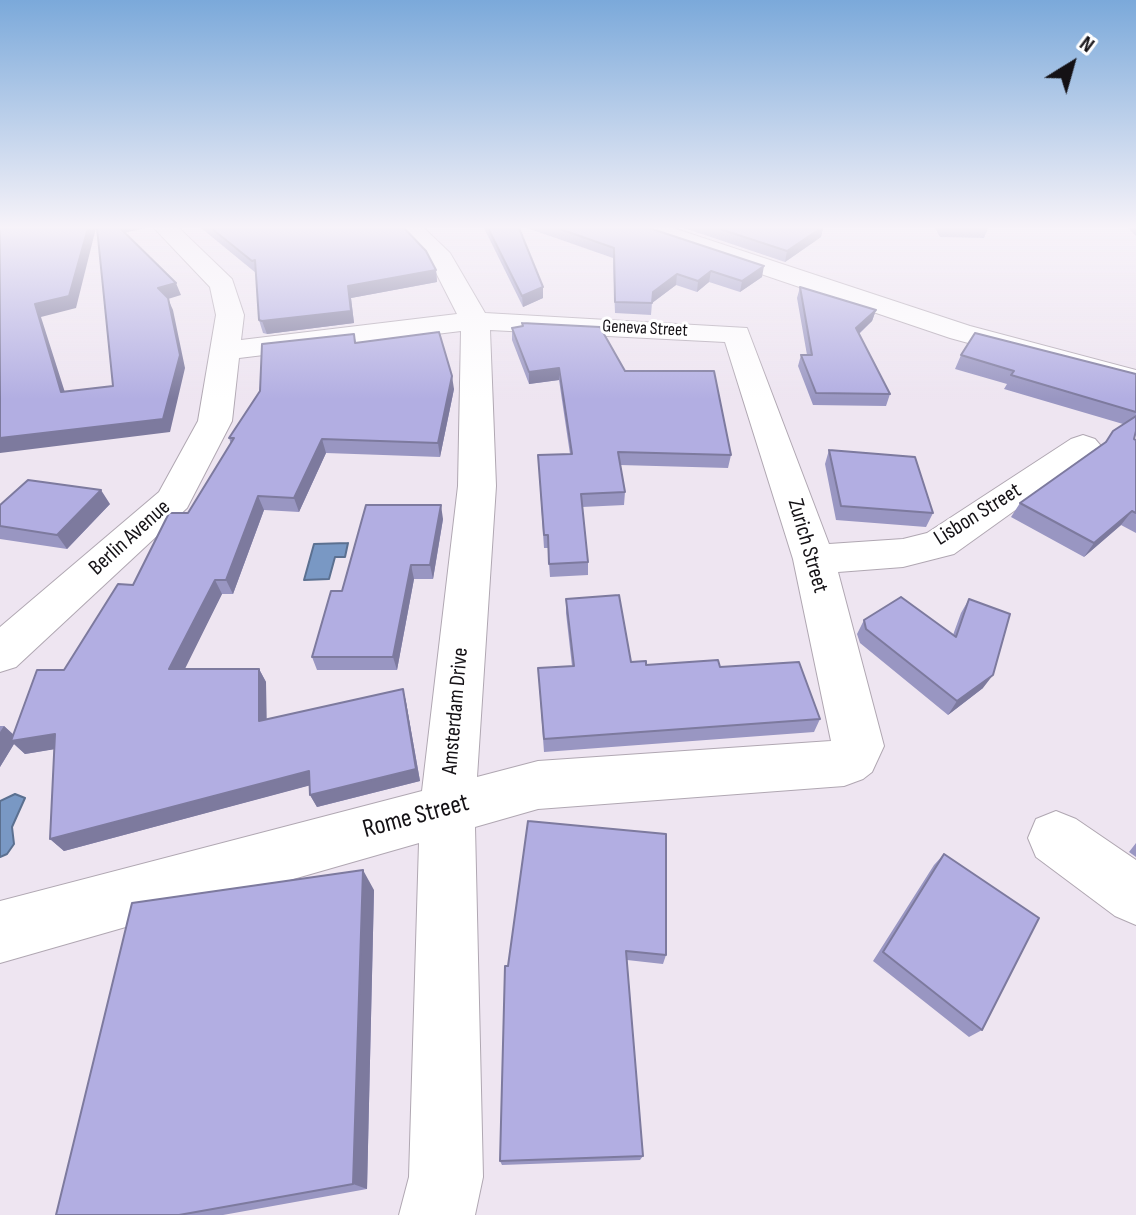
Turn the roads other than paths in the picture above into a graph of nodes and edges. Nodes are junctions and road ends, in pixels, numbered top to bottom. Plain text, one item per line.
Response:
1 (223, 285) edge
2 (455, 285) edge
3 (818, 285) edge
4 (475, 321) junction
5 (731, 333) joint
6 (224, 351) junction
7 (1136, 380) edge
8 (1083, 446) dead end
9 (814, 559) junction
10 (0, 654) edge
11 (844, 763) joint
12 (447, 808) junction
13 (1056, 838) dead end
14 (1136, 895) edge
15 (0, 932) edge
16 (437, 1215) edge

1 - 6 street, Berlin Avenue
2 - 4 street, Amsterdam Drive
3 - 7 street
4 - 5 street, Geneva Street
4 - 6 street, Geneva Street
4 - 12 street, Amsterdam Drive
5 - 9 street, Zurich Street
6 - 10 street, Berlin Avenue
8 - 9 street, Lisbon Street
9 - 11 street, Zurich Street
11 - 12 street, Rome Street
12 - 15 street, Rome Street
12 - 16 street, Amsterdam Drive
13 - 14 street

